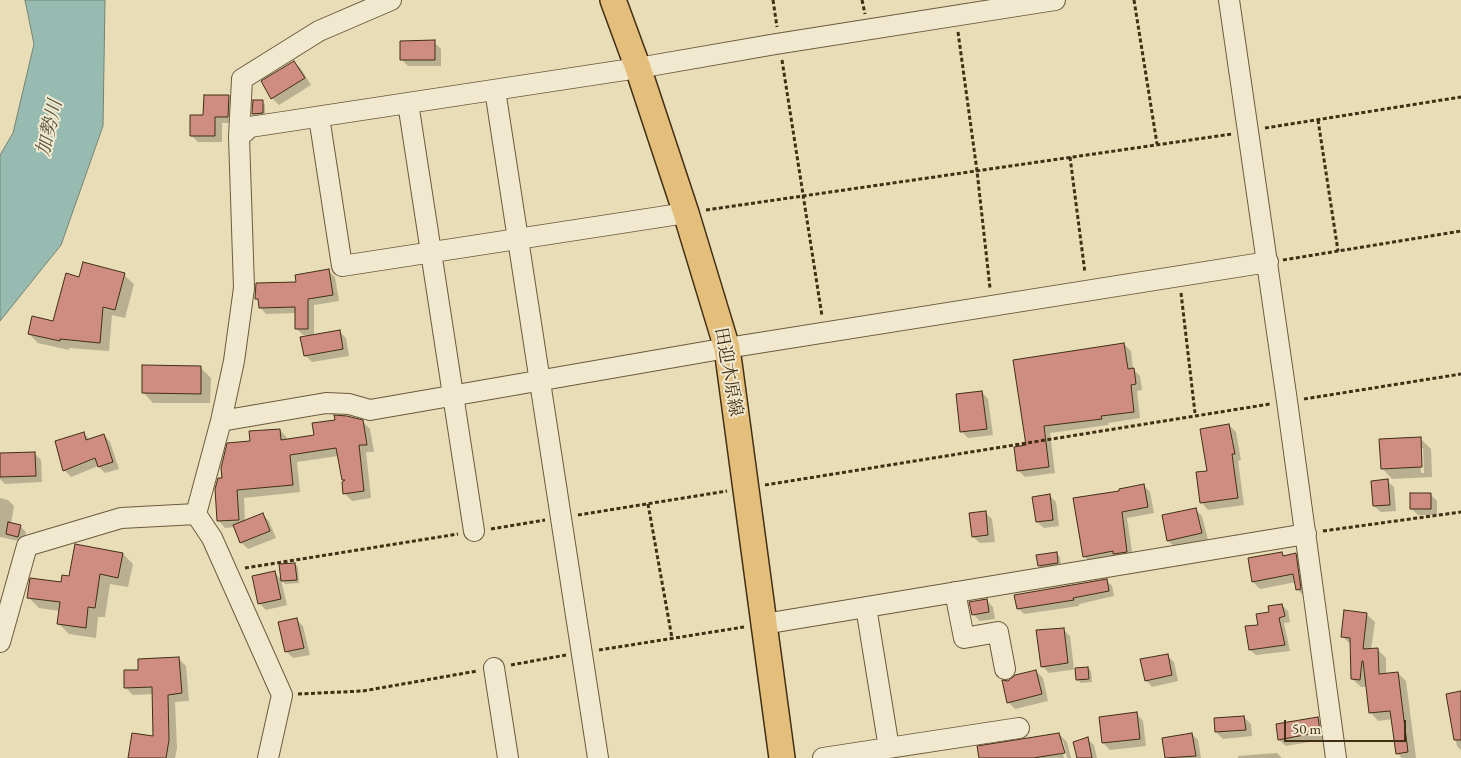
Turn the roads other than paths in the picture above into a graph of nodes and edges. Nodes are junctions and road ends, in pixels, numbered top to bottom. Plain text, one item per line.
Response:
1 (391, 0) edge
2 (613, 0) edge
3 (1055, 0) edge
4 (1229, 0) edge
5 (638, 68) junction
6 (496, 90) junction
7 (408, 103) junction
8 (319, 117) junction
9 (240, 137) junction
10 (686, 213) junction
11 (519, 239) junction
12 (432, 252) junction
13 (1268, 262) junction
14 (727, 348) junction
15 (540, 381) junction
16 (452, 396) junction
17 (221, 421) junction
18 (196, 514) junction
19 (474, 532) road end
20 (1306, 534) junction
21 (955, 592) junction
22 (866, 607) junction
23 (764, 624) junction
24 (0, 642) edge
25 (494, 668) road end
26 (1005, 669) dead end
27 (1018, 728) dead end
28 (889, 748) junction
29 (268, 758) edge
30 (508, 758) edge
31 (598, 758) edge
32 (782, 758) edge
33 (823, 758) edge
34 (1336, 758) edge

1 - 9 street
2 - 5 main road, 田迎木原線
3 - 5 street
4 - 13 street
5 - 6 street
5 - 10 main road, 田迎木原線
6 - 7 street
6 - 11 street
7 - 8 street
7 - 12 street
8 - 9 street
8 - 12 street
9 - 17 street
10 - 11 street
10 - 14 main road, 田迎木原線
11 - 12 street
11 - 15 street
12 - 16 street
13 - 14 street
13 - 20 street
14 - 15 street
14 - 23 main road, 田迎木原線
15 - 16 street
15 - 31 street
16 - 17 street
16 - 19 street
17 - 18 street
18 - 24 street
18 - 29 street
20 - 21 street
20 - 34 street
21 - 22 street
21 - 26 street
22 - 23 street
22 - 28 street
23 - 32 main road, 田迎木原線
25 - 30 street
27 - 28 street
28 - 33 street

